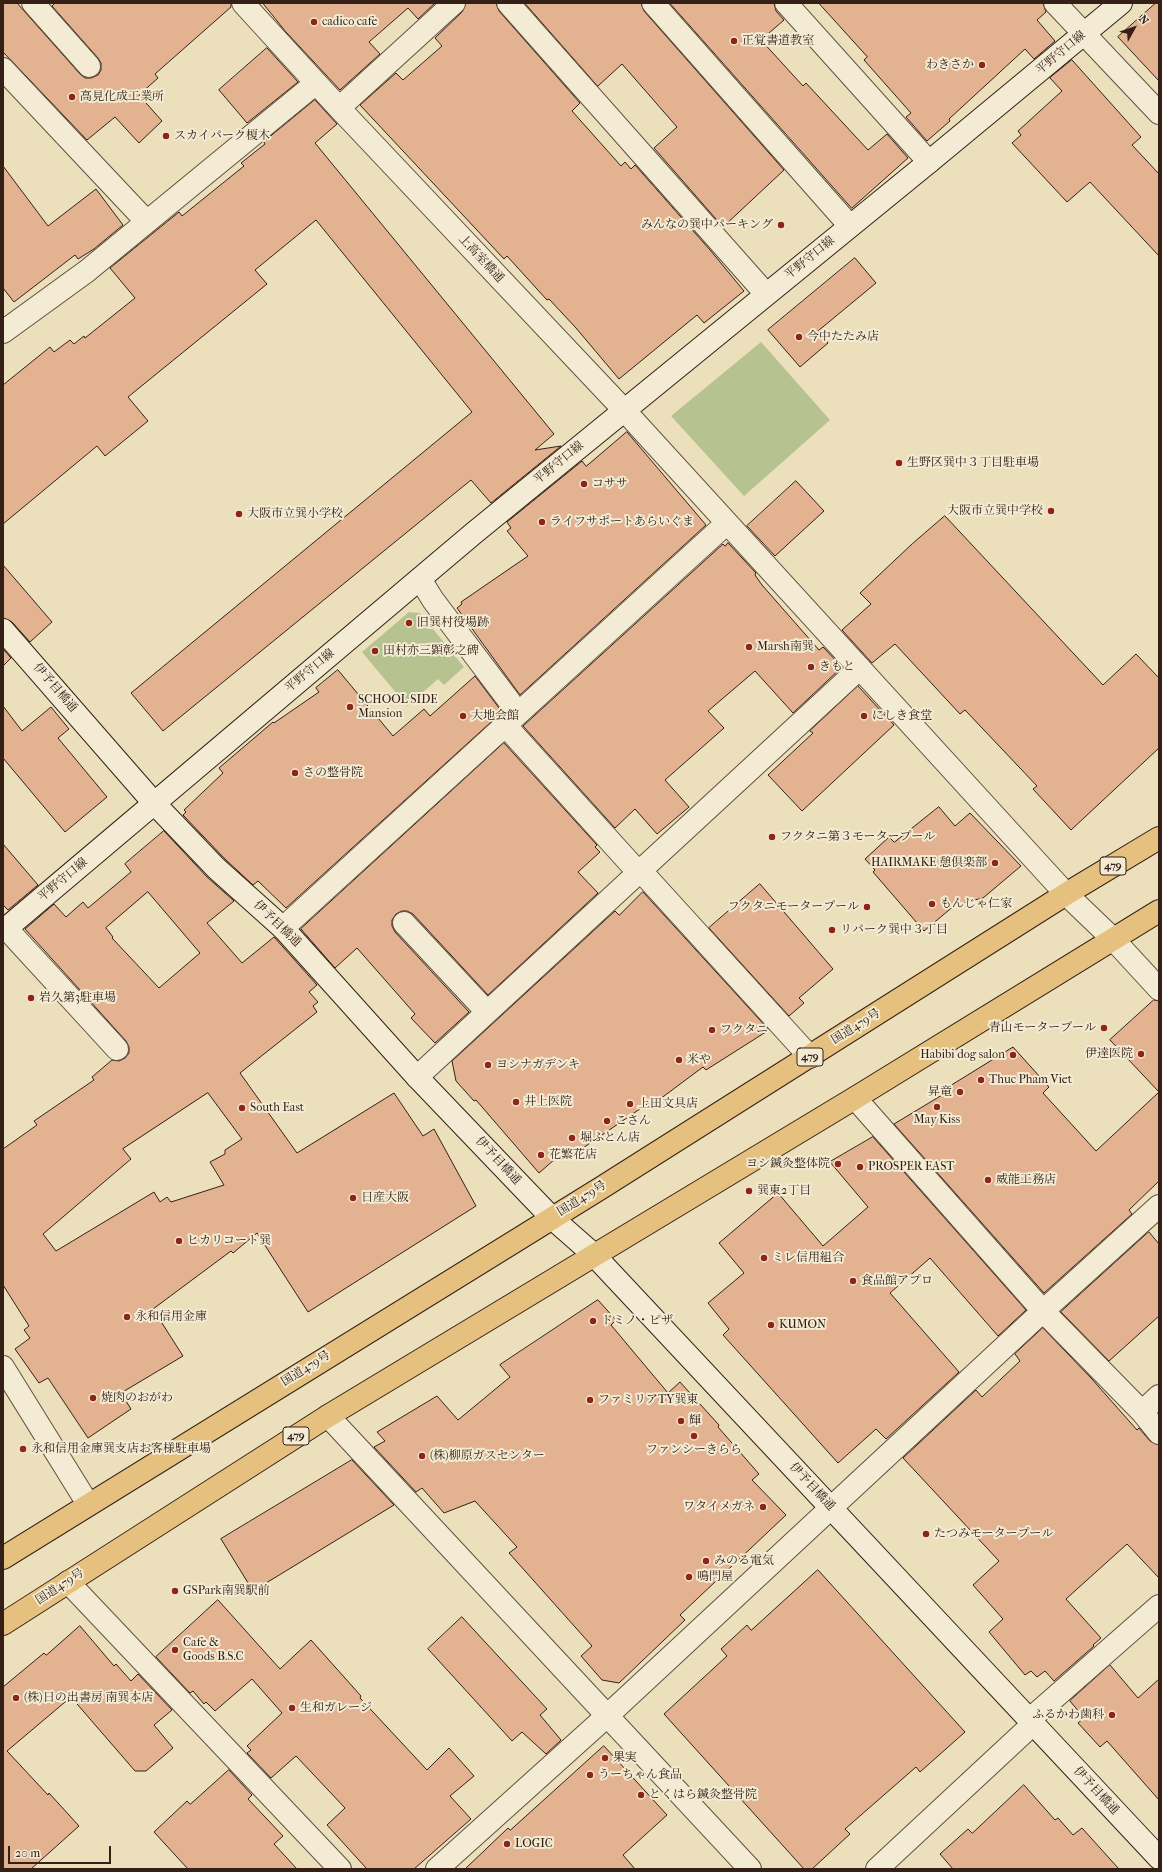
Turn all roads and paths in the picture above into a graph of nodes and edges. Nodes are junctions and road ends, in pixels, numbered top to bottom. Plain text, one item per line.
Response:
1 (33, 3) edge
2 (243, 3) edge
3 (454, 3) edge
4 (508, 3) edge
5 (653, 3) edge
6 (786, 3) edge
7 (1055, 3) edge
8 (1121, 3) edge
9 (1085, 34) junction
10 (89, 66) dead end
11 (3, 69) edge
12 (316, 83) junction
13 (339, 108) junction
14 (1159, 113) edge
15 (929, 162) junction
16 (147, 222) junction
17 (850, 226) junction
18 (766, 294) junction
19 (3, 332) edge
20 (624, 410) junction
21 (727, 523) junction
22 (420, 579) junction
23 (3, 630) edge
24 (860, 668) junction
25 (510, 721) junction
26 (154, 803) junction
27 (1159, 838) edge
28 (639, 871) junction
29 (1066, 894) junction
30 (1159, 911) edge
31 (404, 923) dead end
32 (283, 928) junction
33 (5, 929) edge
34 (1113, 939) junction
35 (1159, 989) edge
36 (487, 1012) junction
37 (117, 1049) dead end
38 (810, 1057) junction
39 (417, 1076) junction
40 (855, 1098) junction
41 (1159, 1206) edge
42 (552, 1218) junction
43 (593, 1254) junction
44 (1043, 1311) junction
45 (3, 1367) edge
46 (1159, 1396) edge
47 (1142, 1412) junction
48 (328, 1416) junction
49 (1159, 1433) edge
50 (88, 1504) junction
51 (832, 1508) junction
52 (3, 1558) edge
53 (68, 1582) junction
54 (1159, 1606) edge
55 (3, 1624) edge
56 (608, 1715) junction
57 (1031, 1722) junction
58 (1159, 1858) edge
59 (340, 1869) edge
60 (437, 1869) edge
61 (750, 1869) edge
62 (877, 1869) edge

1 - 10 street
2 - 12 street
3 - 13 street
4 - 18 street
5 - 17 street
6 - 15 street
7 - 9 street
8 - 9 street, 平野守口線
9 - 14 street
9 - 15 street, 平野守口線
11 - 16 street
12 - 13 street, 上高室橋通
12 - 16 street
13 - 20 street, 上高室橋通
15 - 17 street, 平野守口線
16 - 19 street
17 - 18 street, 平野守口線
18 - 20 street, 平野守口線
20 - 21 street, 上高室橋通
20 - 22 street, 平野守口線
21 - 24 street, 上高室橋通
21 - 25 street
22 - 25 street
22 - 26 street, 平野守口線
23 - 26 street, 伊予目橋通
24 - 28 street
24 - 29 street, 上高室橋通
25 - 28 street
25 - 32 street
26 - 32 street, 伊予目橋通
26 - 33 street, 平野守口線
27 - 29 highway, 国道479号 / 479
28 - 36 street
28 - 38 street
29 - 34 street, 上高室橋通
29 - 38 highway, 国道479号 / 479
30 - 34 highway, 国道479号 / 479
31 - 36 street
32 - 39 street, 伊予目橋通
33 - 37 street
34 - 35 street, 上高室橋通
34 - 40 highway, 国道479号 / 479
36 - 39 street
38 - 42 highway, 国道479号 / 479
39 - 42 street, 伊予目橋通
40 - 43 highway, 国道479号 / 479
40 - 44 street
41 - 44 street
42 - 43 street, 伊予目橋通
42 - 50 highway, 国道479号 / 479
43 - 48 highway, 国道479号 / 479
43 - 51 street, 伊予目橋通
44 - 47 street
44 - 51 street
45 - 50 street
46 - 47 street
47 - 49 street
48 - 53 highway, 国道479号 / 479
48 - 56 street
50 - 52 highway, 国道479号 / 479
51 - 56 street
51 - 57 street, 伊予目橋通
53 - 55 highway, 国道479号 / 479
53 - 59 street
54 - 57 street
56 - 60 street
56 - 61 street
57 - 58 street, 伊予目橋通
57 - 62 street

